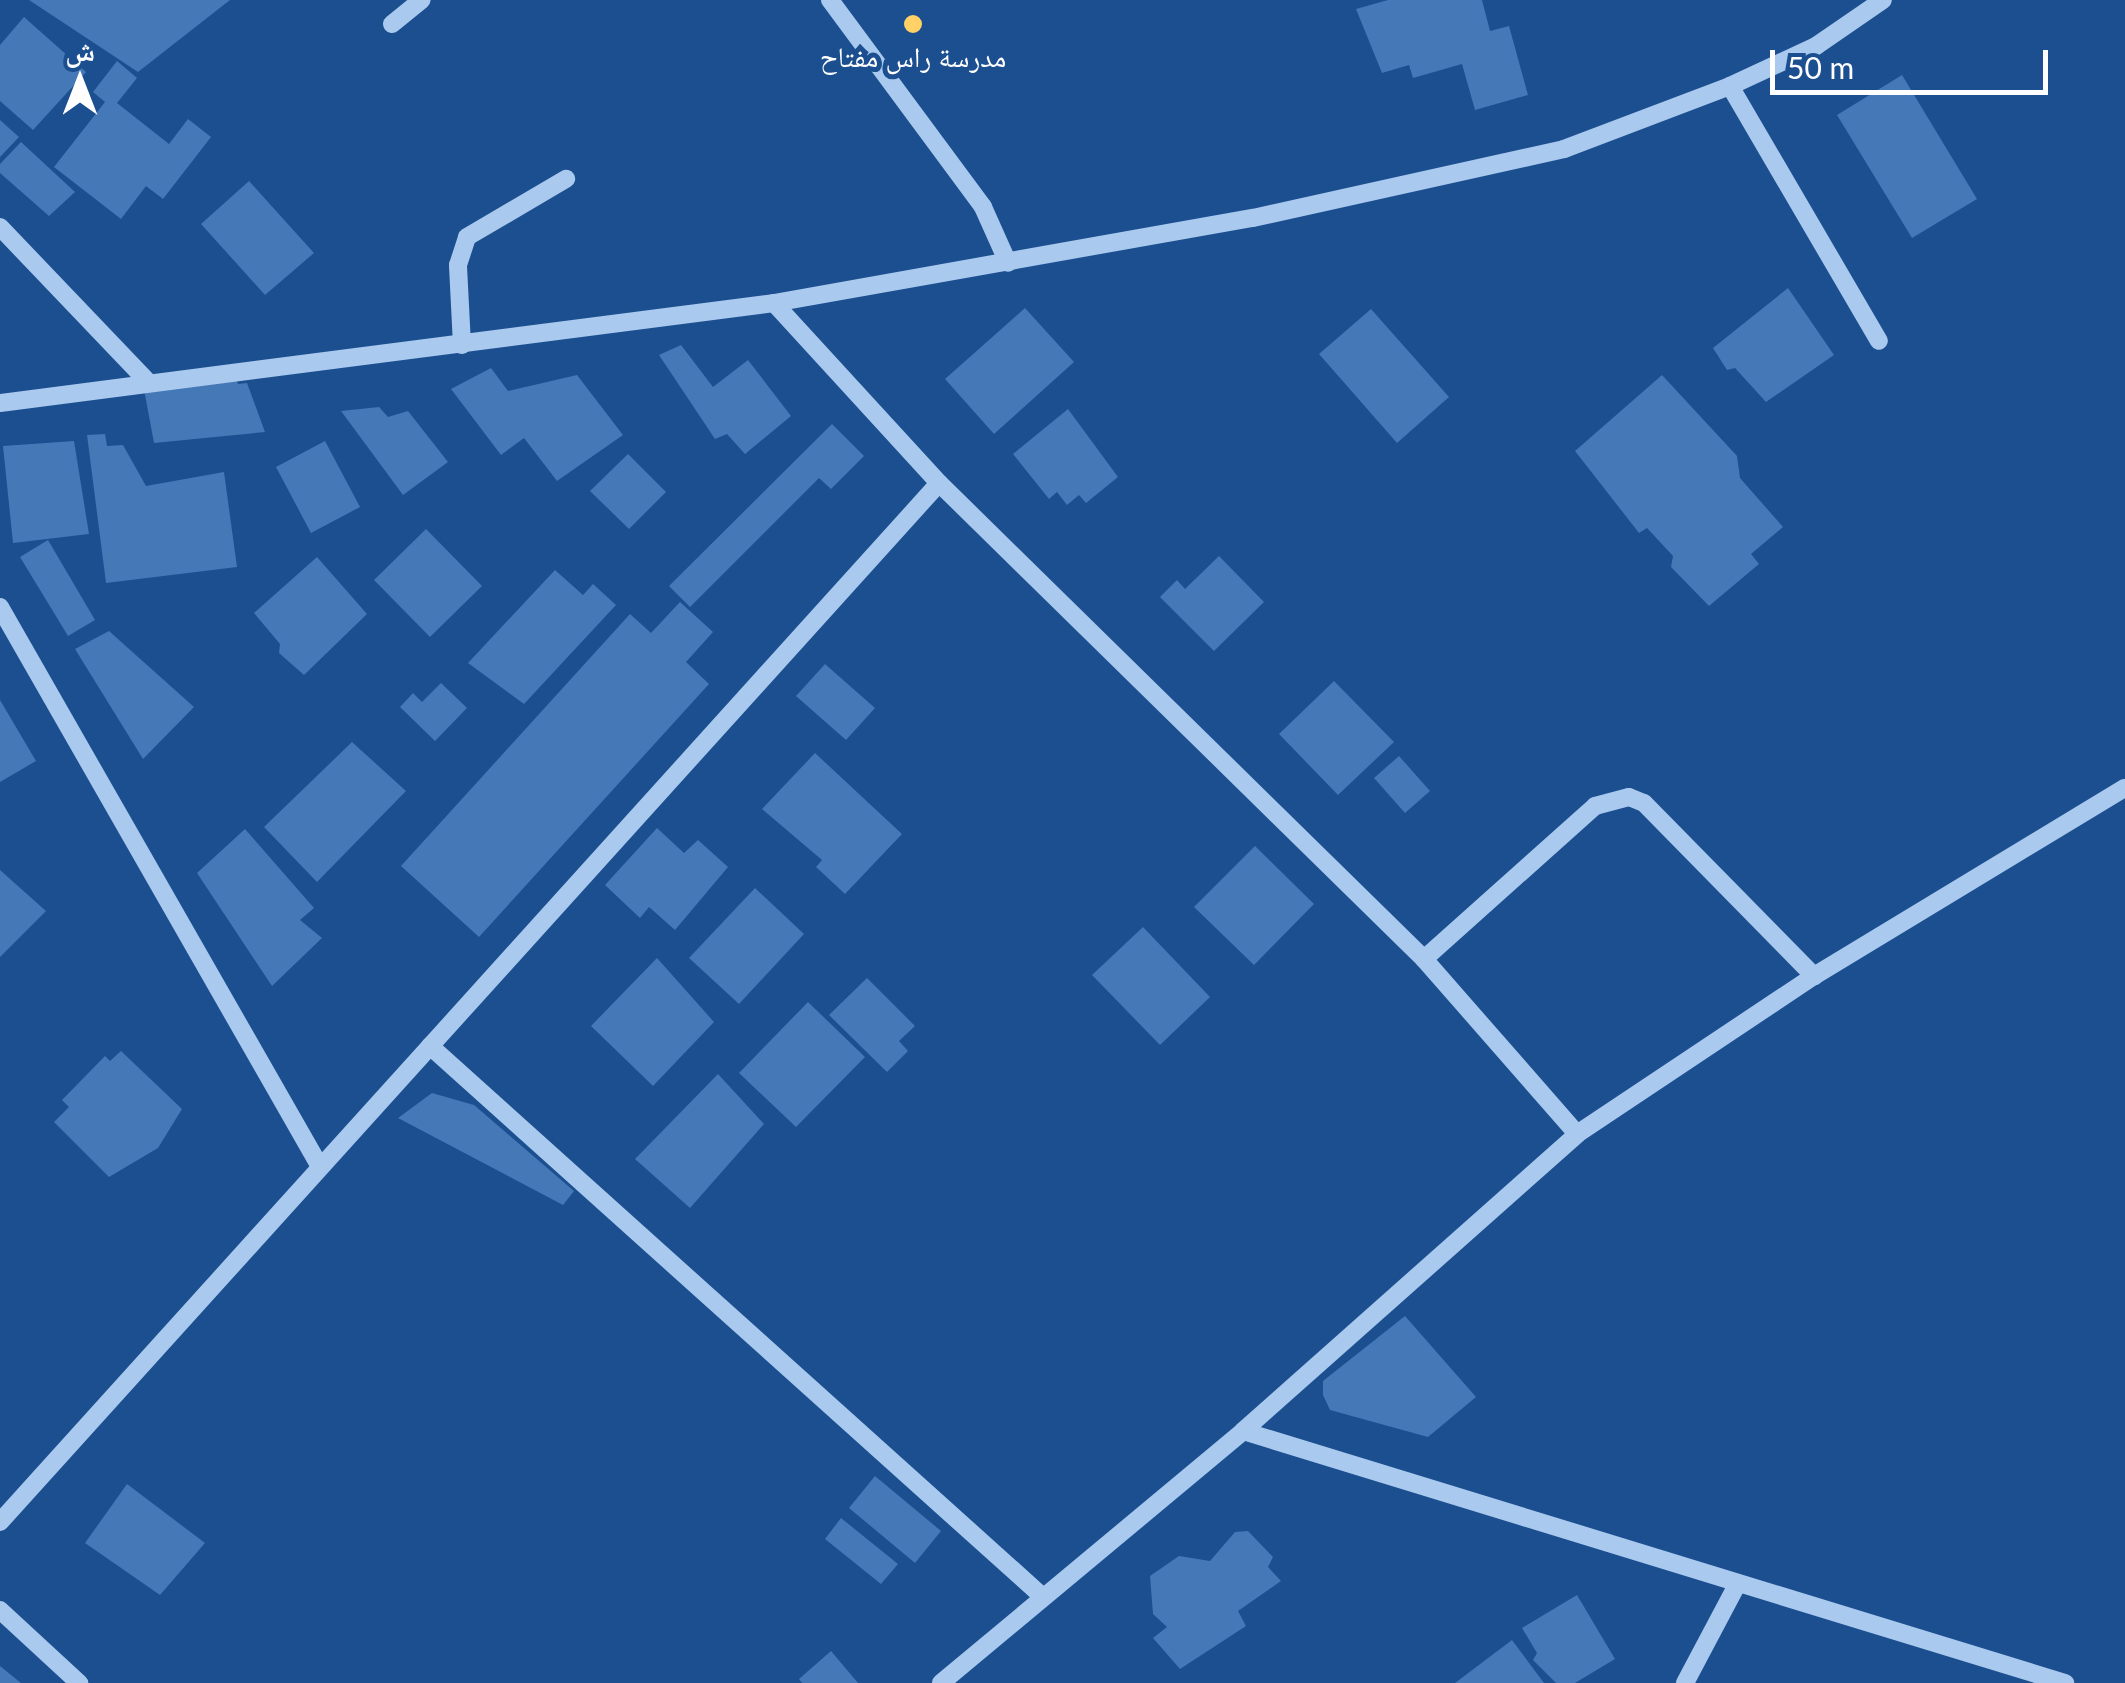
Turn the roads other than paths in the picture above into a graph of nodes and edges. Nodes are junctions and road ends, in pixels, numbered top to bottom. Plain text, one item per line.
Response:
1 (422, 0) edge
2 (830, 0) edge
3 (1883, 0) edge
4 (392, 24) dead end
5 (1730, 86) junction
6 (566, 179) dead end
7 (0, 226) edge
8 (1008, 263) junction
9 (774, 304) junction
10 (1879, 341) dead end
11 (462, 344) junction
12 (148, 382) junction
13 (0, 403) edge
14 (938, 483) junction
15 (0, 608) edge
16 (2125, 788) edge
17 (1424, 959) junction
18 (1814, 976) junction
19 (430, 1046) junction
20 (1578, 1134) junction
21 (319, 1165) junction
22 (1243, 1431) junction
23 (0, 1522) edge
24 (1738, 1582) junction
25 (1043, 1597) junction
26 (0, 1610) edge
27 (79, 1683) edge
28 (941, 1683) edge
29 (1684, 1683) edge
30 (2064, 1683) edge

1 - 4 street
2 - 8 street
3 - 5 street
5 - 8 street
5 - 10 street
6 - 11 street
7 - 12 street
8 - 9 street
9 - 11 street
9 - 14 street
11 - 12 street
12 - 13 street
14 - 17 street
14 - 19 street
15 - 21 street
16 - 18 street
17 - 18 street
17 - 20 street
18 - 20 street
19 - 21 street
19 - 25 street
20 - 22 street
21 - 23 street
22 - 24 street
22 - 25 street
24 - 29 street
24 - 30 street
25 - 28 street
26 - 27 street

